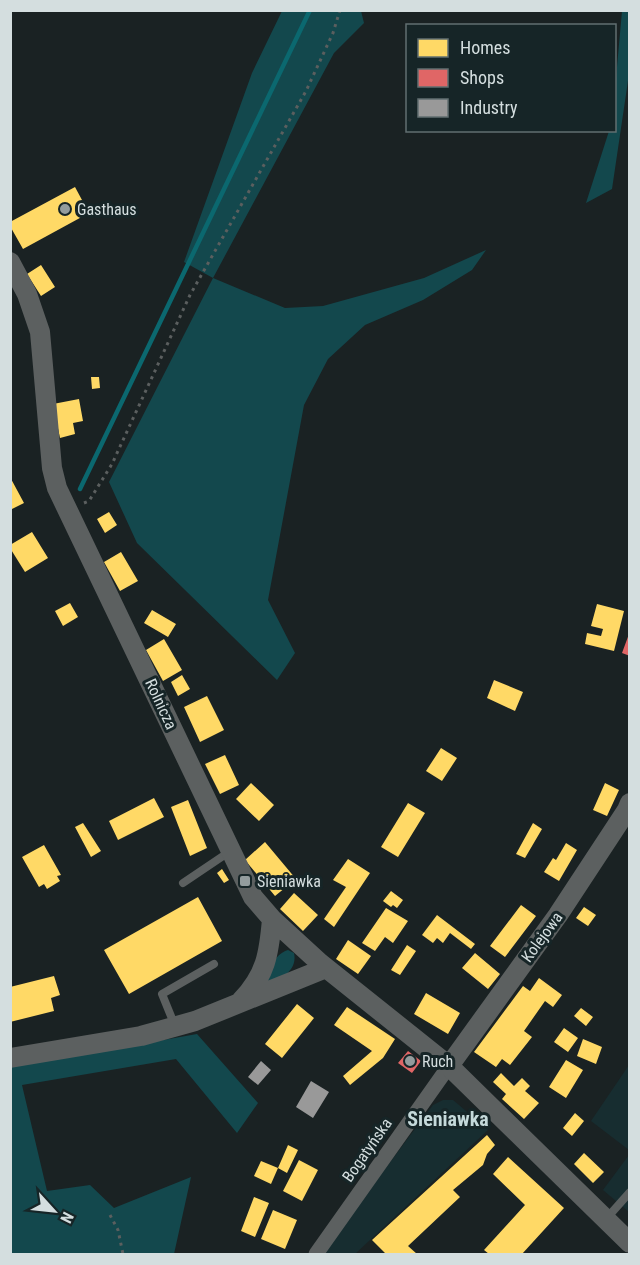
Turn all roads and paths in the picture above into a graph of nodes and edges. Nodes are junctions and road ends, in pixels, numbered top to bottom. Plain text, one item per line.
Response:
1 (340, 10) edge
2 (10, 262) edge
3 (69, 510) junction
4 (630, 803) edge
5 (230, 851) junction
6 (183, 883) dead end
7 (272, 919) junction
8 (213, 964) dead end
9 (326, 968) junction
10 (237, 1005) junction
11 (175, 1026) junction
12 (10, 1058) edge
13 (449, 1066) junction
14 (630, 1192) edge
15 (110, 1215) dead end
16 (605, 1220) junction
17 (630, 1244) edge
18 (123, 1254) edge
19 (316, 1254) edge

1 - 3 path
2 - 3 street, Rolnicza
3 - 5 street, Rolnicza
4 - 13 street, Kolejowa
5 - 6 lane
5 - 7 street, Rolnicza
7 - 9 street, Rolnicza
7 - 10 street
8 - 11 lane
9 - 10 street
9 - 13 street, Rolnicza
10 - 11 street
11 - 12 street
13 - 16 street, Rolnicza
13 - 19 street, Bogatyńska
14 - 16 lane
15 - 18 path
16 - 17 street, Rolnicza

